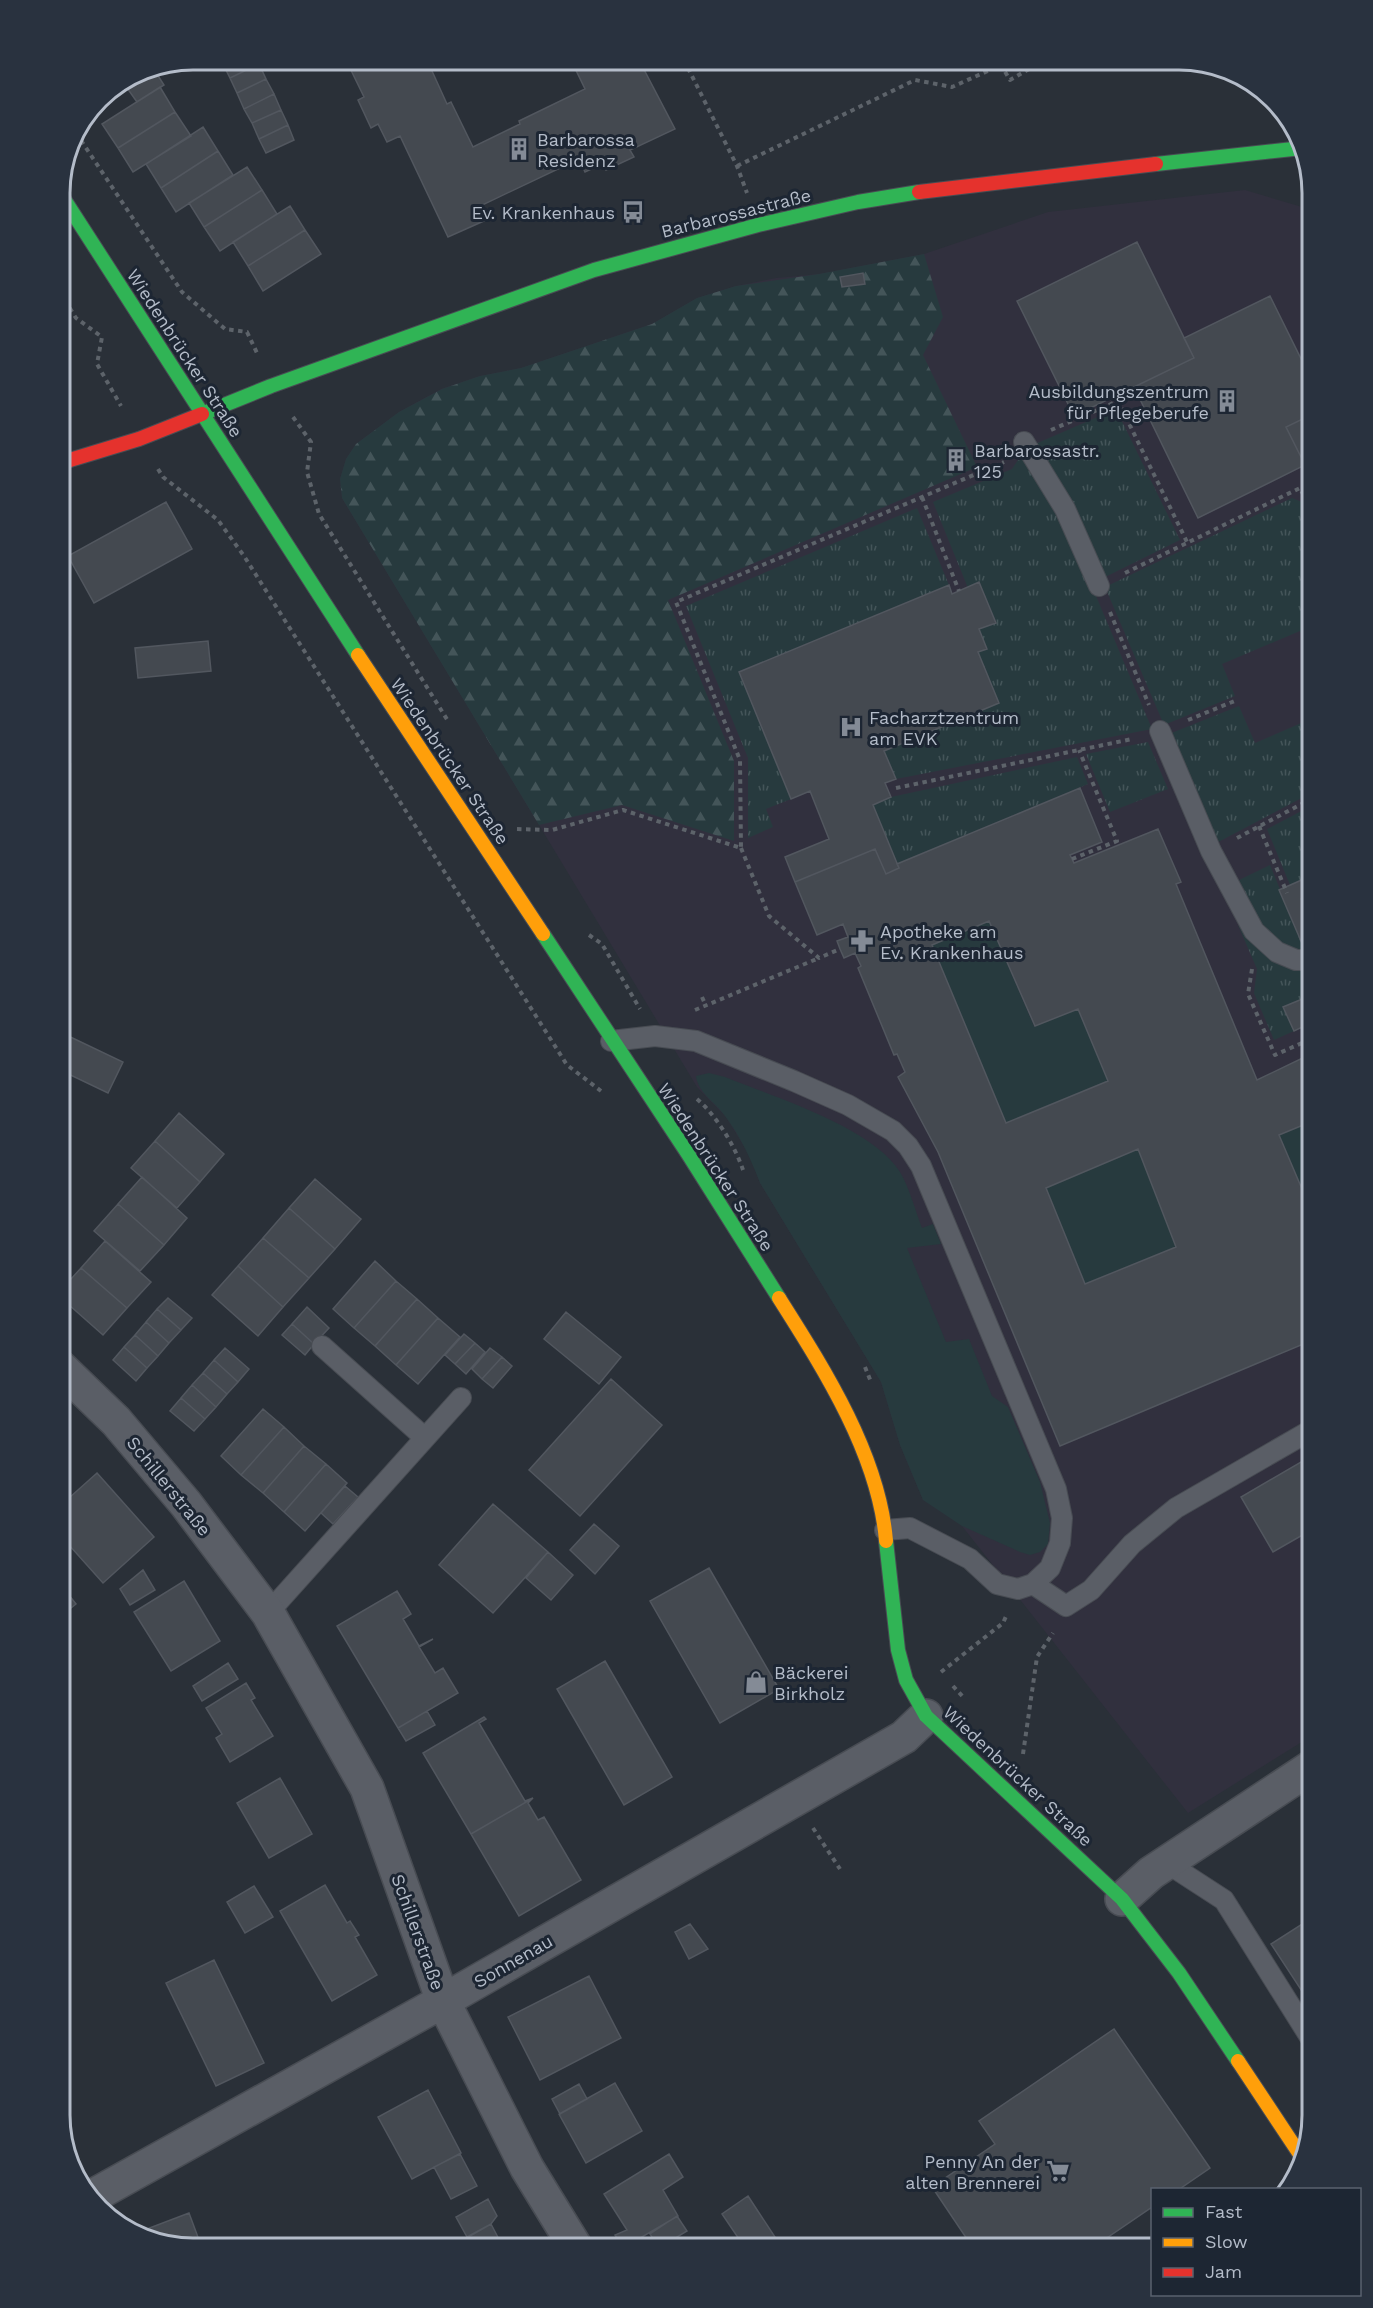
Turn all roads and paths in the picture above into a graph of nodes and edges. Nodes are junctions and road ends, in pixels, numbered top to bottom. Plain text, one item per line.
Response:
1 (689, 70) edge
2 (988, 71) edge
3 (1004, 71) edge
4 (1026, 71) edge
5 (82, 142) edge
6 (1294, 149) edge
7 (737, 166) junction
8 (71, 210) edge
9 (758, 225) junction
10 (71, 310) edge
11 (271, 386) junction
12 (202, 412) junction
13 (139, 439) junction
14 (1024, 442) junction
15 (71, 460) edge
16 (1302, 492) edge
17 (922, 497) junction
18 (1187, 542) junction
19 (1098, 586) junction
20 (959, 591) dead end
21 (1237, 700) dead end
22 (452, 727) dead end
23 (1160, 731) junction
24 (1140, 737) dead end
25 (1079, 750) junction
26 (896, 788) dead end
27 (1302, 804) edge
28 (1259, 826) junction
29 (520, 836) dead end
30 (741, 848) junction
31 (1211, 851) junction
32 (1072, 860) dead end
33 (1287, 893) dead end
34 (584, 932) dead end
35 (840, 949) dead end
36 (819, 958) junction
37 (1302, 960) edge
38 (702, 997) dead end
39 (706, 1006) junction
40 (653, 1033) junction
41 (611, 1041) junction
42 (1302, 1043) edge
43 (1275, 1055) dead end
44 (567, 1065) dead end
45 (322, 1346) dead end
46 (70, 1377) edge
47 (461, 1398) dead end
48 (1302, 1435) edge
49 (425, 1438) junction
50 (885, 1530) junction
51 (1025, 1587) junction
52 (268, 1613) junction
53 (1057, 1627) dead end
54 (941, 1672) dead end
55 (926, 1716) junction
56 (1023, 1754) dead end
57 (1302, 1773) edge
58 (808, 1820) dead end
59 (1167, 1863) junction
60 (840, 1869) dead end
61 (1122, 1899) junction
62 (443, 2001) junction
63 (1302, 2024) edge
64 (1297, 2151) edge
65 (99, 2193) edge
66 (569, 2237) edge

1 - 7 path
2 - 7 path
3 - 4 path
5 - 11 path
6 - 9 street, Barbarossastraße
7 - 9 path
8 - 12 street, Wiedenbrücker Straße
9 - 11 street, Barbarossastraße
10 - 13 path
11 - 12 street, Barbarossastraße
11 - 22 path
12 - 13 street, Barbarossastraße
12 - 41 street, Wiedenbrücker Straße
13 - 15 street, Barbarossastraße
13 - 44 path
14 - 17 path
14 - 18 path
14 - 19 lane
16 - 18 path
17 - 20 path
17 - 30 path
18 - 19 path
19 - 23 path
21 - 23 path
23 - 31 lane
24 - 25 path
25 - 26 path
25 - 32 path
27 - 28 path
28 - 31 path
28 - 33 path
29 - 30 path
30 - 36 path
31 - 37 lane
34 - 40 path
35 - 36 path
36 - 39 path
38 - 39 path
39 - 40 path
40 - 41 lane
40 - 51 lane
41 - 50 street, Wiedenbrücker Straße
42 - 43 path
45 - 49 lane
46 - 52 street, Schillerstraße
47 - 49 lane
48 - 51 lane
49 - 52 lane
50 - 51 lane
50 - 55 street, Wiedenbrücker Straße
51 - 54 path
52 - 62 street, Schillerstraße
53 - 56 path
55 - 61 street, Wiedenbrücker Straße
55 - 62 street, Sonnenau
57 - 59 street
58 - 60 path
59 - 61 street
59 - 63 lane
61 - 64 street, Wiedenbrücker Straße
62 - 65 street, Sonnenau
62 - 66 street, Schillerstraße

